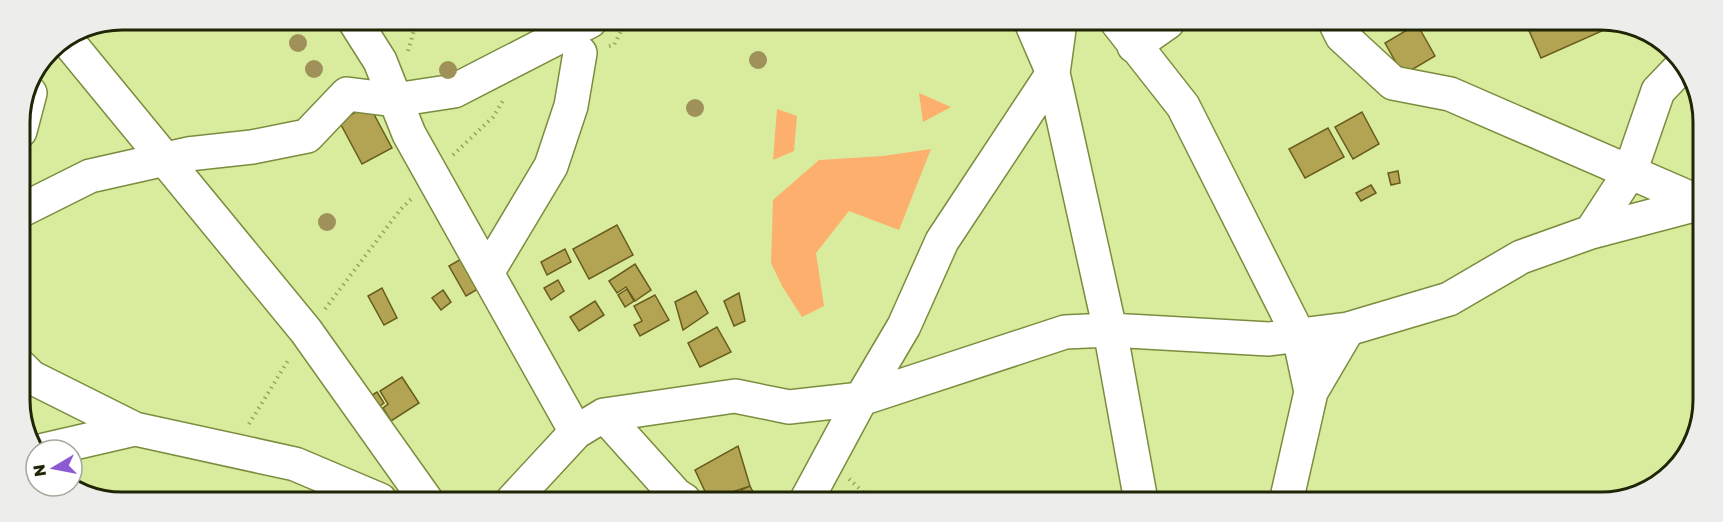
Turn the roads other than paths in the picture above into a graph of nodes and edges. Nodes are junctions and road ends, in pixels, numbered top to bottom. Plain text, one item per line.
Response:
1 (360, 30) edge
2 (573, 30) edge
3 (1034, 30) edge
4 (1059, 30) edge
5 (1339, 30) edge
6 (1125, 34) edge
7 (72, 46) edge
8 (580, 53) road end
9 (1677, 71) edge
10 (1053, 73) junction
11 (395, 100) junction
12 (165, 159) junction
13 (1630, 172) junction
14 (1693, 200) edge
15 (1693, 205) edge
16 (30, 206) edge
17 (1591, 232) junction
18 (487, 273) junction
19 (1348, 328) junction
20 (1110, 330) junction
21 (1299, 336) junction
22 (30, 376) edge
23 (1311, 392) junction
24 (861, 399) junction
25 (604, 415) junction
26 (135, 429) junction
27 (576, 432) junction
28 (84, 441) edge
29 (361, 492) edge
30 (420, 492) edge
31 (520, 492) edge
32 (673, 492) edge
33 (811, 492) edge
34 (1139, 492) edge
35 (1288, 492) edge

1 - 11 street
2 - 11 street
3 - 10 street
4 - 10 street
5 - 13 street
6 - 21 street
7 - 12 street
8 - 18 street
9 - 13 street
10 - 20 street
10 - 24 street
11 - 12 street
11 - 18 street
12 - 16 street
12 - 30 street
13 - 14 street
13 - 17 street
15 - 17 street
17 - 19 street
18 - 27 street
19 - 21 street
19 - 23 street
20 - 21 street
20 - 24 street
20 - 34 street
21 - 23 street
22 - 26 street
23 - 35 street
24 - 25 street
24 - 33 street
25 - 27 street
25 - 32 street
26 - 28 street
26 - 29 street
27 - 31 street

